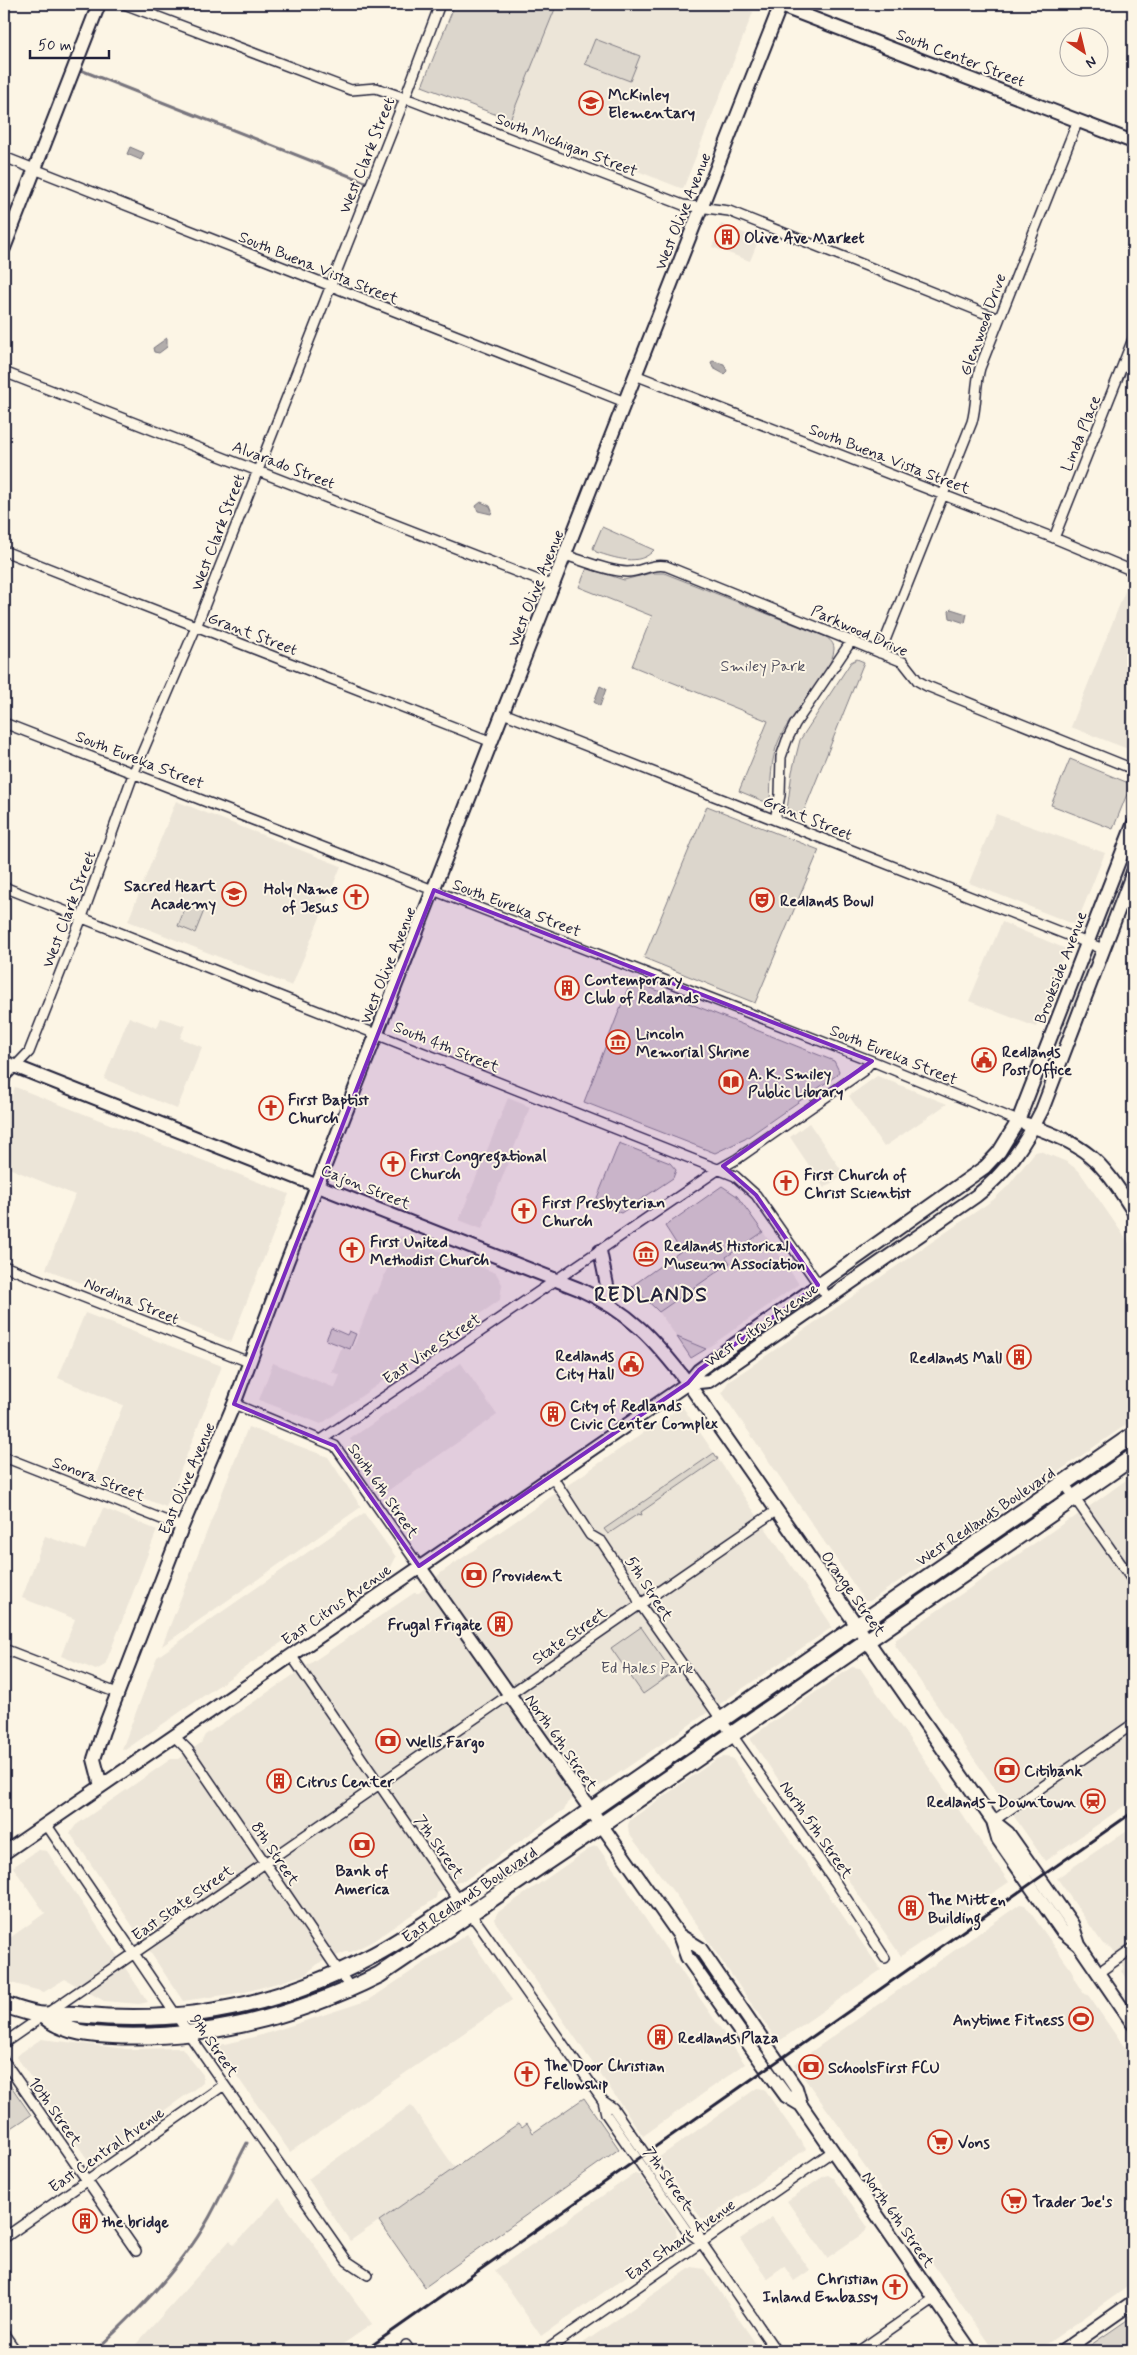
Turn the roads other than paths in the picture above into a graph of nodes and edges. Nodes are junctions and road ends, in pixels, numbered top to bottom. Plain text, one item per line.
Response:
1 (99, 4) edge
2 (124, 4) edge
3 (440, 4) edge
4 (779, 4) edge
5 (405, 98) junction
6 (1078, 120) junction
7 (1133, 142) edge
8 (4, 157) edge
9 (35, 170) junction
10 (701, 209) junction
11 (4, 248) edge
12 (330, 287) junction
13 (999, 319) junction
14 (1133, 339) edge
15 (4, 372) edge
16 (635, 375) junction
17 (625, 402) junction
18 (258, 469) junction
19 (943, 495) junction
20 (1054, 538) junction
21 (4, 551) edge
22 (565, 555) junction
23 (1133, 571) edge
24 (553, 586) junction
25 (196, 627) junction
26 (852, 640) junction
27 (880, 653) junction
28 (503, 713) junction
29 (4, 723) edge
30 (492, 742) junction
31 (1133, 769) edge
32 (134, 772) junction
33 (775, 820) junction
34 (1133, 825) edge
35 (1129, 849) edge
36 (1133, 872) edge
37 (4, 887) edge
38 (434, 890) junction
39 (82, 916) junction
40 (1087, 942) junction
41 (1102, 949) junction
42 (376, 1034) junction
43 (872, 1061) junction
44 (10, 1064) edge
45 (4, 1082) edge
46 (1018, 1121) junction
47 (1034, 1127) junction
48 (719, 1168) junction
49 (318, 1184) junction
50 (1133, 1211) edge
51 (600, 1251) junction
52 (4, 1266) edge
53 (558, 1280) junction
54 (818, 1285) junction
55 (828, 1298) junction
56 (611, 1305) junction
57 (249, 1362) junction
58 (688, 1383) junction
59 (234, 1404) junction
60 (1133, 1435) edge
61 (321, 1440) junction
62 (4, 1457) edge
63 (1133, 1457) edge
64 (551, 1475) junction
65 (1064, 1483) junction
66 (1074, 1497) junction
67 (777, 1510) junction
68 (182, 1527) junction
69 (419, 1566) junction
70 (1133, 1581) edge
71 (640, 1604) junction
72 (857, 1626) junction
73 (866, 1640) junction
74 (4, 1648) edge
75 (291, 1655) junction
76 (117, 1693) junction
77 (510, 1695) junction
78 (722, 1719) junction
79 (1133, 1724) edge
80 (732, 1733) junction
81 (174, 1736) junction
82 (378, 1785) junction
83 (101, 1786) junction
84 (590, 1810) junction
85 (993, 1821) junction
86 (46, 1824) junction
87 (601, 1825) junction
88 (4, 1853) edge
89 (264, 1863) junction
90 (460, 1901) junction
91 (471, 1914) junction
92 (1133, 1948) edge
93 (134, 1953) junction
94 (885, 1958) dead end
95 (340, 1972) junction
96 (1098, 1973) junction
97 (351, 1989) junction
98 (4, 2005) edge
99 (43, 2015) junction
100 (177, 2017) junction
101 (1133, 2024) edge
102 (188, 2033) junction
103 (4, 2043) edge
104 (4, 2061) edge
105 (224, 2085) junction
106 (833, 2151) junction
107 (87, 2181) junction
108 (4, 2238) edge
109 (702, 2242) junction
110 (136, 2251) dead end
111 (368, 2275) dead end
112 (934, 2298) junction
113 (1133, 2302) edge
114 (4, 2334) edge
115 (16, 2351) edge
116 (545, 2351) edge
117 (776, 2351) edge
118 (859, 2351) edge
119 (971, 2351) edge
120 (1063, 2351) edge

1 - 9 main road
2 - 5 street, South Michigan Street
3 - 5 street, West Clark Street
4 - 6 main road, South Center Street
4 - 10 main road, West Olive Avenue
5 - 10 street, South Michigan Street
5 - 12 street, West Clark Street
6 - 7 main road, South Center Street
6 - 13 street, Glenwood Drive
8 - 9 street, South Buena Vista Street
9 - 11 main road
9 - 12 street, South Buena Vista Street
10 - 13 street, South Michigan Street
10 - 16 main road, West Olive Avenue
12 - 17 street, South Buena Vista Street
12 - 18 street, West Clark Street
13 - 19 street, Glenwood Drive
14 - 20 street, Linda Place
15 - 18 street, Alvarado Street
16 - 17 main road, West Olive Avenue
16 - 19 street, South Buena Vista Street
17 - 22 main road, West Olive Avenue
18 - 24 street, Alvarado Street
18 - 25 street, West Clark Street
19 - 20 street, South Buena Vista Street
19 - 27 street, Glenwood Drive
20 - 23 street, South Buena Vista Street
21 - 25 street, Grant Street
22 - 24 main road, West Olive Avenue
22 - 26 street, Parkwood Drive
24 - 28 main road, West Olive Avenue
25 - 30 street, Grant Street
25 - 32 street, West Clark Street
26 - 27 street, Parkwood Drive
26 - 33 street
27 - 31 street, Parkwood Drive
28 - 30 main road, West Olive Avenue
28 - 33 street, Grant Street
29 - 32 street, South Eureka Street
30 - 38 main road, West Olive Avenue
32 - 38 street, South Eureka Street
32 - 39 street, West Clark Street
33 - 40 street, Grant Street
34 - 35 main road, Brookside Avenue
35 - 40 main road, Brookside Avenue
36 - 41 main road, Brookside Avenue
37 - 39 street, South 4th Street
38 - 42 main road, West Olive Avenue
38 - 43 street, South Eureka Street
39 - 42 street, South 4th Street
39 - 44 street, West Clark Street
40 - 41 street, Grant Street
40 - 46 main road, Brookside Avenue
41 - 47 main road, Brookside Avenue
42 - 48 street, South 4th Street
42 - 49 main road, West Olive Avenue
43 - 46 street, South Eureka Street
43 - 48 street, East Vine Street
44 - 45 street, West Clark Street
44 - 49 main road, Cajon Street
46 - 47 main road
46 - 54 main road, West Citrus Avenue
47 - 50 main road
47 - 55 main road, West Citrus Avenue
48 - 51 street, East Vine Street
48 - 54 street, South 4th Street
49 - 53 main road, Cajon Street
49 - 57 main road, East Olive Avenue
51 - 53 street, East Vine Street
51 - 56 main road
52 - 57 street, Nordina Street
53 - 56 main road, Cajon Street
53 - 61 street, East Vine Street
54 - 55 street, South 4th Street
54 - 58 main road, West Citrus Avenue
55 - 58 main road, West Citrus Avenue
56 - 58 main road, Cajon Street
57 - 59 main road, East Olive Avenue
58 - 64 main road, East Citrus Avenue
58 - 67 main road, Orange Street
59 - 61 street, South 6th Street
59 - 68 main road, East Olive Avenue
60 - 65 main road, West Redlands Boulevard
61 - 69 street, South 6th Street
62 - 68 street, Sonora Street
63 - 66 main road
64 - 69 main road, East Citrus Avenue
64 - 71 street, 5th Street
65 - 66 street
65 - 72 main road, West Redlands Boulevard
66 - 70 street
66 - 73 main road
67 - 71 street, State Street
67 - 72 main road, Orange Street
68 - 76 main road, East Olive Avenue
69 - 75 main road, East Citrus Avenue
69 - 77 main road, North 6th Street
71 - 77 street, State Street
71 - 78 street, 5th Street
72 - 73 main road, Orange Street
72 - 78 main road, East Redlands Boulevard
73 - 80 main road, East Redlands Boulevard
73 - 85 main road, Orange Street
74 - 76 street
75 - 81 main road, East Citrus Avenue
75 - 82 street, 7th Street
76 - 83 main road, East Olive Avenue
77 - 82 street, State Street
77 - 84 main road, North 6th Street
78 - 80 street, North 5th Street
78 - 84 main road, East Redlands Boulevard
79 - 85 street
80 - 87 main road, East Redlands Boulevard
80 - 94 street, North 5th Street
81 - 83 main road, East Citrus Avenue
81 - 89 street, 8th Street
82 - 89 street, East State Street
82 - 90 street, 7th Street
83 - 86 main road, East Citrus Avenue
84 - 87 main road, North 6th Street
84 - 90 main road, East Redlands Boulevard
85 - 96 main road, Orange Street
86 - 88 main road, East Citrus Avenue
86 - 93 street, 9th Street
87 - 91 main road, East Redlands Boulevard
87 - 106 main road, North 6th Street
89 - 93 street, East State Street
89 - 95 street, 8th Street
90 - 91 street, 7th Street
90 - 95 main road, East Redlands Boulevard
91 - 97 main road, East Redlands Boulevard
91 - 109 street, 7th Street
92 - 96 street
93 - 99 street, East State Street
93 - 100 street, 9th Street
95 - 97 street, 8th Street
95 - 100 main road, East Redlands Boulevard
96 - 101 main road, Orange Street
97 - 102 main road, East Redlands Boulevard
98 - 99 main road, East Redlands Boulevard
99 - 100 main road, East Redlands Boulevard
99 - 102 main road, East Redlands Boulevard
99 - 103 street, East State Street
100 - 102 street, 9th Street
102 - 105 street, 9th Street
104 - 107 street, 10th Street
105 - 107 street, East Central Avenue
105 - 111 street, 9th Street
106 - 109 street, East Stuart Avenue
106 - 112 main road, North 6th Street
107 - 108 street, East Central Avenue
107 - 110 street, 10th Street
109 - 116 street, East Stuart Avenue
109 - 117 street, 7th Street
112 - 118 street
112 - 119 main road, North 6th Street
113 - 120 main road
114 - 115 street

